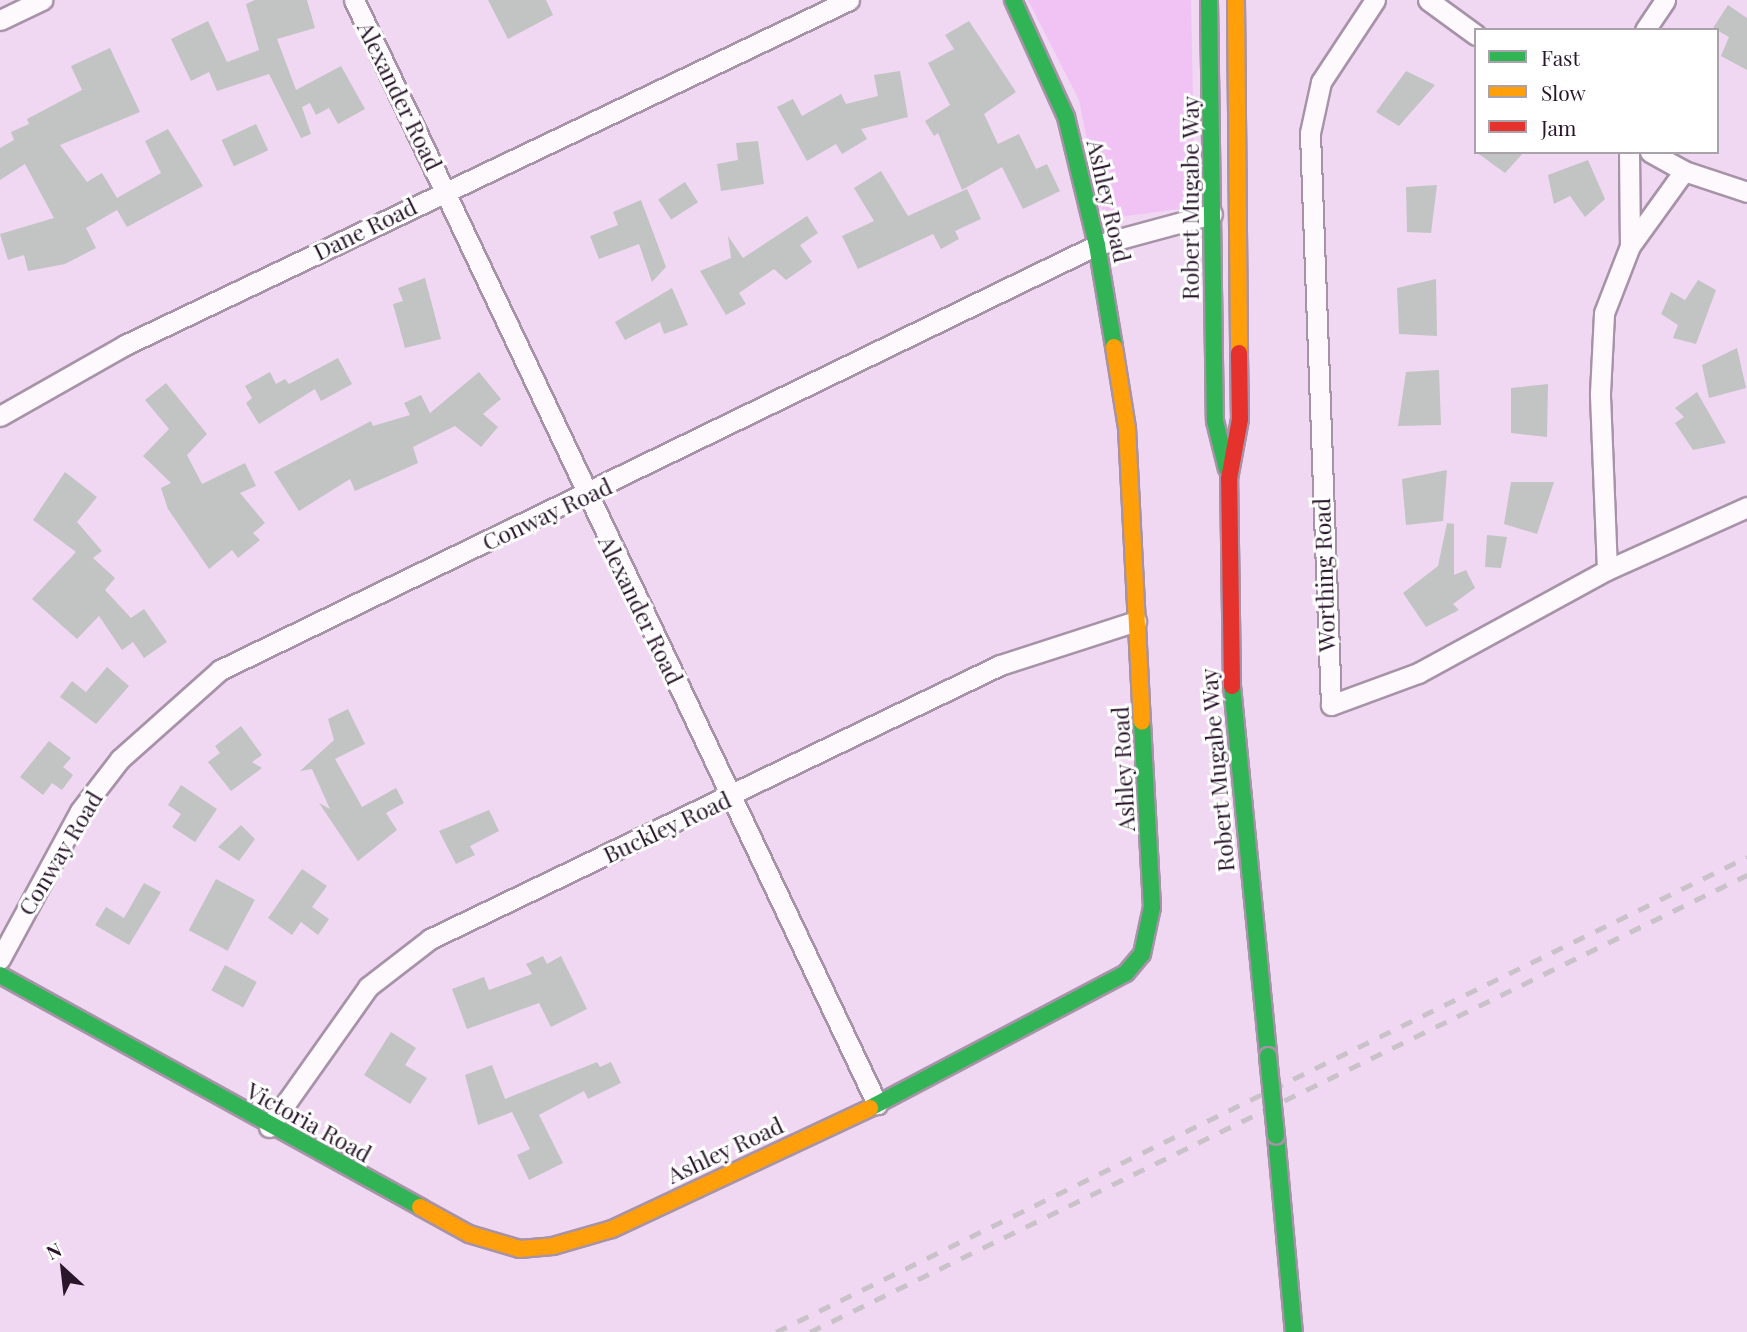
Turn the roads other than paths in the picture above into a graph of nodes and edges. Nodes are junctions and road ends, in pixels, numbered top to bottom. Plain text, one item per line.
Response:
1 (42, 0) edge
2 (354, 0) edge
3 (849, 0) edge
4 (1013, 0) edge
5 (1209, 0) edge
6 (1236, 0) edge
7 (1256, 0) edge
8 (1375, 0) edge
9 (1428, 0) edge
10 (1665, 0) edge
11 (0, 20) edge
12 (1646, 28) edge
13 (1474, 34) edge
14 (1237, 41) junction
15 (1629, 154) edge
16 (1654, 154) edge
17 (1684, 171) junction
18 (445, 191) junction
19 (1747, 192) edge
20 (1212, 215) junction
21 (1097, 245) junction
22 (1630, 246) junction
23 (0, 416) edge
24 (1229, 479) junction
25 (585, 497) junction
26 (1747, 507) edge
27 (1607, 570) junction
28 (1136, 621) junction
29 (732, 796) junction
30 (0, 959) edge
31 (0, 975) edge
32 (877, 1104) junction
33 (269, 1126) junction
34 (612, 1229) joint
35 (1294, 1332) edge

1 - 11 street
2 - 18 street, Alexander Road
3 - 18 street, Dane Road
4 - 21 street, Ashley Road
5 - 20 street, Robert Mugabe Way
6 - 14 street, Robert Mugabe Way
7 - 14 street
8 - 27 street, Worthing Road
9 - 13 street
10 - 12 street
14 - 24 street, Robert Mugabe Way
15 - 22 street
16 - 17 street
17 - 19 street
17 - 22 street
18 - 23 street, Dane Road
18 - 25 street, Alexander Road
20 - 21 street, Conway Road
20 - 24 street, Robert Mugabe Way
21 - 25 street, Conway Road
21 - 28 street, Ashley Road
22 - 27 street
24 - 35 street, Robert Mugabe Way, bridge
25 - 29 street, Alexander Road
25 - 30 street, Conway Road
26 - 27 street, Worthing Road
28 - 29 street, Buckley Road
28 - 32 street, Ashley Road
29 - 32 street, Alexander Road
29 - 33 street, Buckley Road
31 - 33 street, Victoria Road
32 - 34 street, Ashley Road
33 - 34 street, Victoria Road

